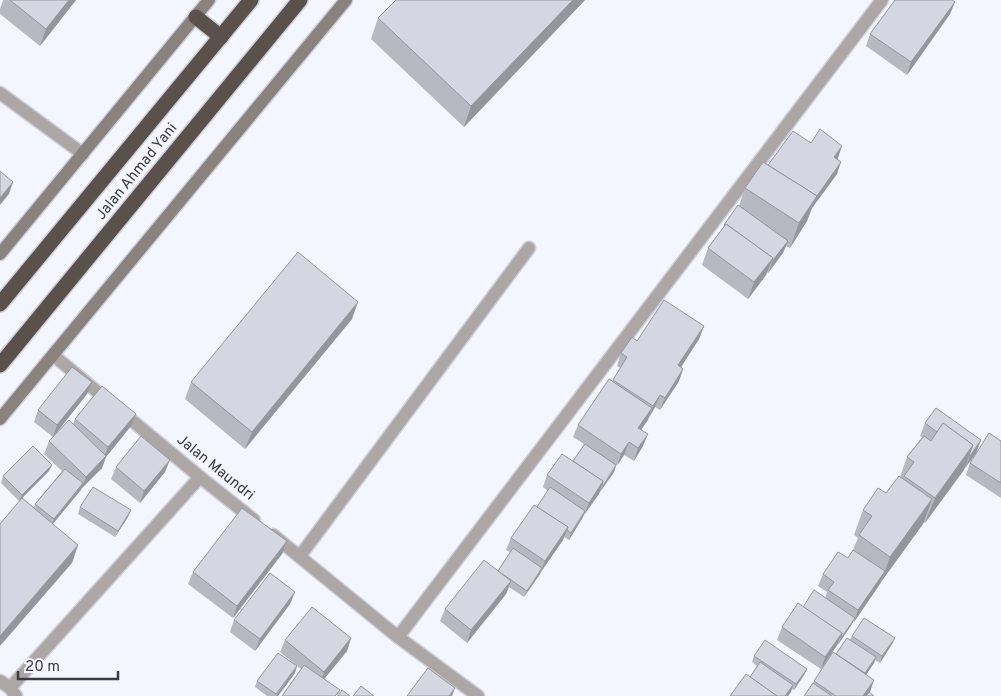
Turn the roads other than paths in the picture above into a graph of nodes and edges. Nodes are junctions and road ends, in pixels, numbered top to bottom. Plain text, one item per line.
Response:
1 (209, 0) edge
2 (252, 0) edge
3 (300, 0) edge
4 (346, 0) edge
5 (882, 0) edge
6 (196, 17) junction
7 (221, 37) junction
8 (0, 93) edge
9 (83, 154) junction
10 (2, 248) edge
11 (529, 248) dead end
12 (0, 304) edge
13 (53, 356) junction
14 (0, 365) edge
15 (0, 419) edge
16 (200, 477) junction
17 (300, 556) junction
18 (398, 637) junction
19 (9, 688) edge
20 (478, 696) edge

1 - 6 street
2 - 7 highway, Jalan Ahmad Yani
3 - 14 highway, Jalan Ahmad Yani
4 - 13 street
5 - 18 street
6 - 7 highway
6 - 9 street
7 - 12 highway, Jalan Ahmad Yani
8 - 9 street
9 - 10 street
11 - 17 street
13 - 15 street
13 - 16 street, Jalan Maundri
16 - 17 street, Jalan Maundri
16 - 19 street
17 - 18 street, Jalan Maundri
18 - 20 street, Jalan Maundri

